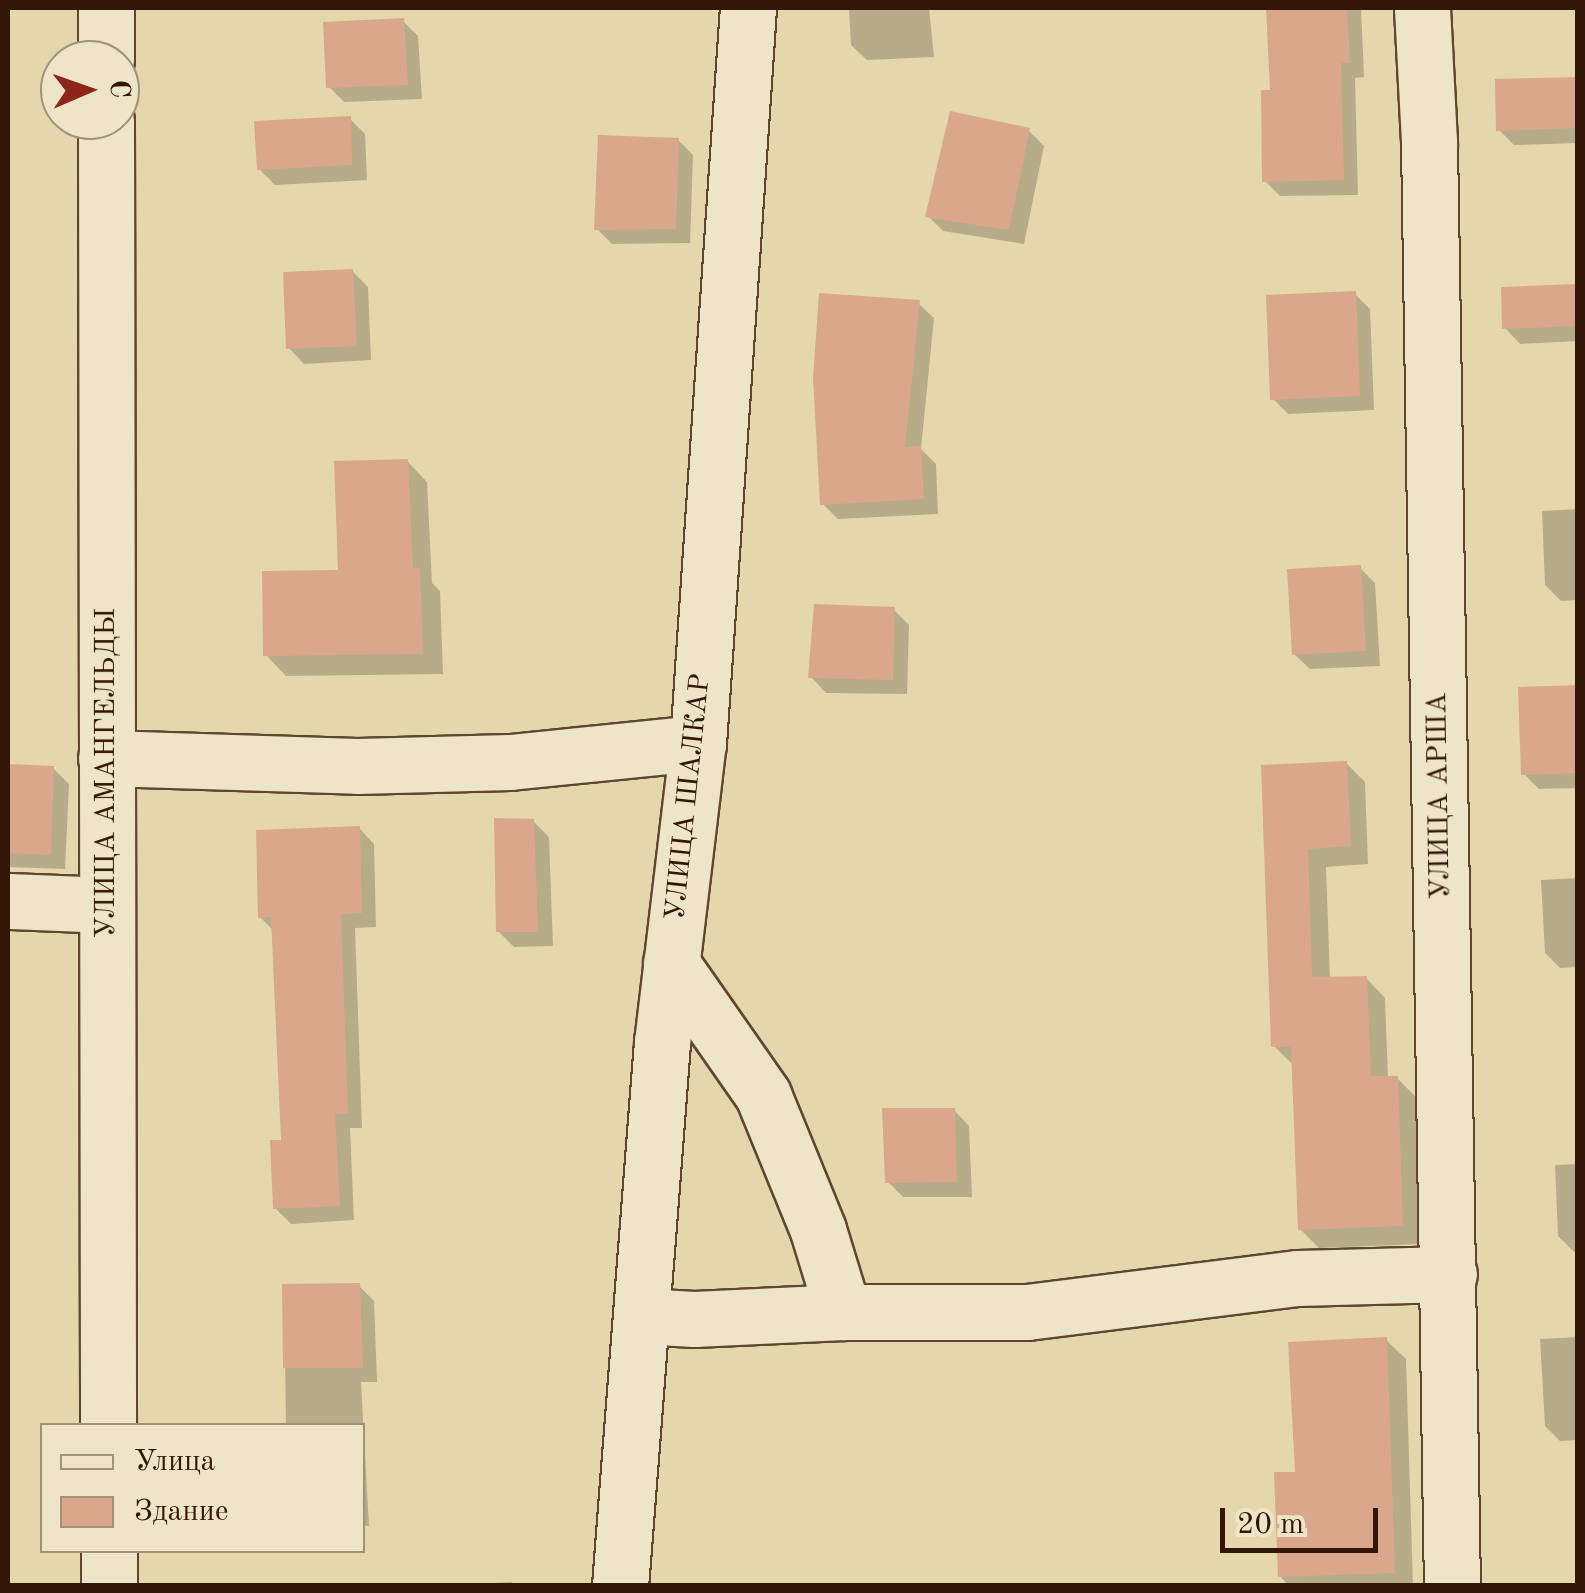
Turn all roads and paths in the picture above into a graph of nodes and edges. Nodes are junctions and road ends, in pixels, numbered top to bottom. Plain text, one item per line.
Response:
1 (106, 8) edge
2 (748, 8) edge
3 (1422, 8) edge
4 (106, 40) edge
5 (106, 140) edge
6 (698, 742) junction
7 (106, 758) junction
8 (8, 901) edge
9 (106, 905) junction
10 (671, 962) junction
11 (1449, 1274) junction
12 (842, 1312) junction
13 (641, 1316) junction
14 (108, 1423) edge
15 (109, 1553) edge
16 (109, 1586) edge
17 (620, 1586) edge
18 (1452, 1586) edge

1 - 4 street
2 - 6 street, УЛИЦА ШАЛКАР
3 - 11 street, УЛИЦА АРША
5 - 7 street, УЛИЦА АМАНГЕЛЬДЫ
6 - 7 street
6 - 10 street, УЛИЦА ШАЛКАР
7 - 9 street, УЛИЦА АМАНГЕЛЬДЫ
8 - 9 street
9 - 14 street, УЛИЦА АМАНГЕЛЬДЫ
10 - 12 street
10 - 13 street, УЛИЦА ШАЛКАР
11 - 12 street
11 - 18 street, УЛИЦА АРША
12 - 13 street
13 - 17 street, УЛИЦА ШАЛКАР
15 - 16 street

